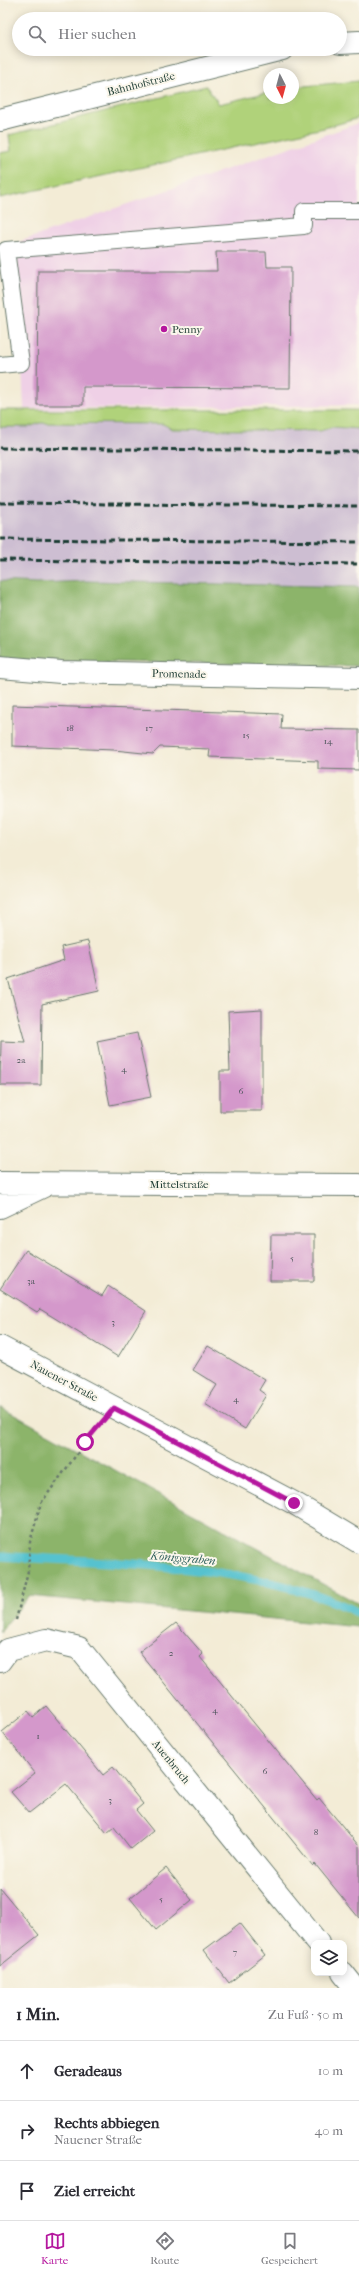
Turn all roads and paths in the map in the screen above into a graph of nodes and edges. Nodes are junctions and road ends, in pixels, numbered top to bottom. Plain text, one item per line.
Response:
1 (359, 42) edge
2 (347, 43) edge
3 (254, 56) edge
4 (0, 120) edge
5 (359, 211) edge
6 (0, 365) edge
7 (0, 667) edge
8 (359, 678) edge
9 (0, 1183) edge
10 (50, 1183) junction
11 (359, 1185) edge
12 (0, 1207) edge
13 (0, 1347) edge
14 (114, 1408) junction
15 (359, 1542) edge
16 (4, 1655) edge
17 (316, 1940) edge
18 (345, 1976) edge
19 (355, 1988) edge

1 - 2 street
3 - 4 street, Bahnhofstraße
5 - 6 lane
7 - 8 street, Promenade
9 - 10 street, Mittelstraße
10 - 11 street, Mittelstraße
10 - 12 street
13 - 14 street, Nauener Straße
14 - 15 street, Nauener Straße
14 - 16 path
16 - 17 street, Auenbruch
18 - 19 street

